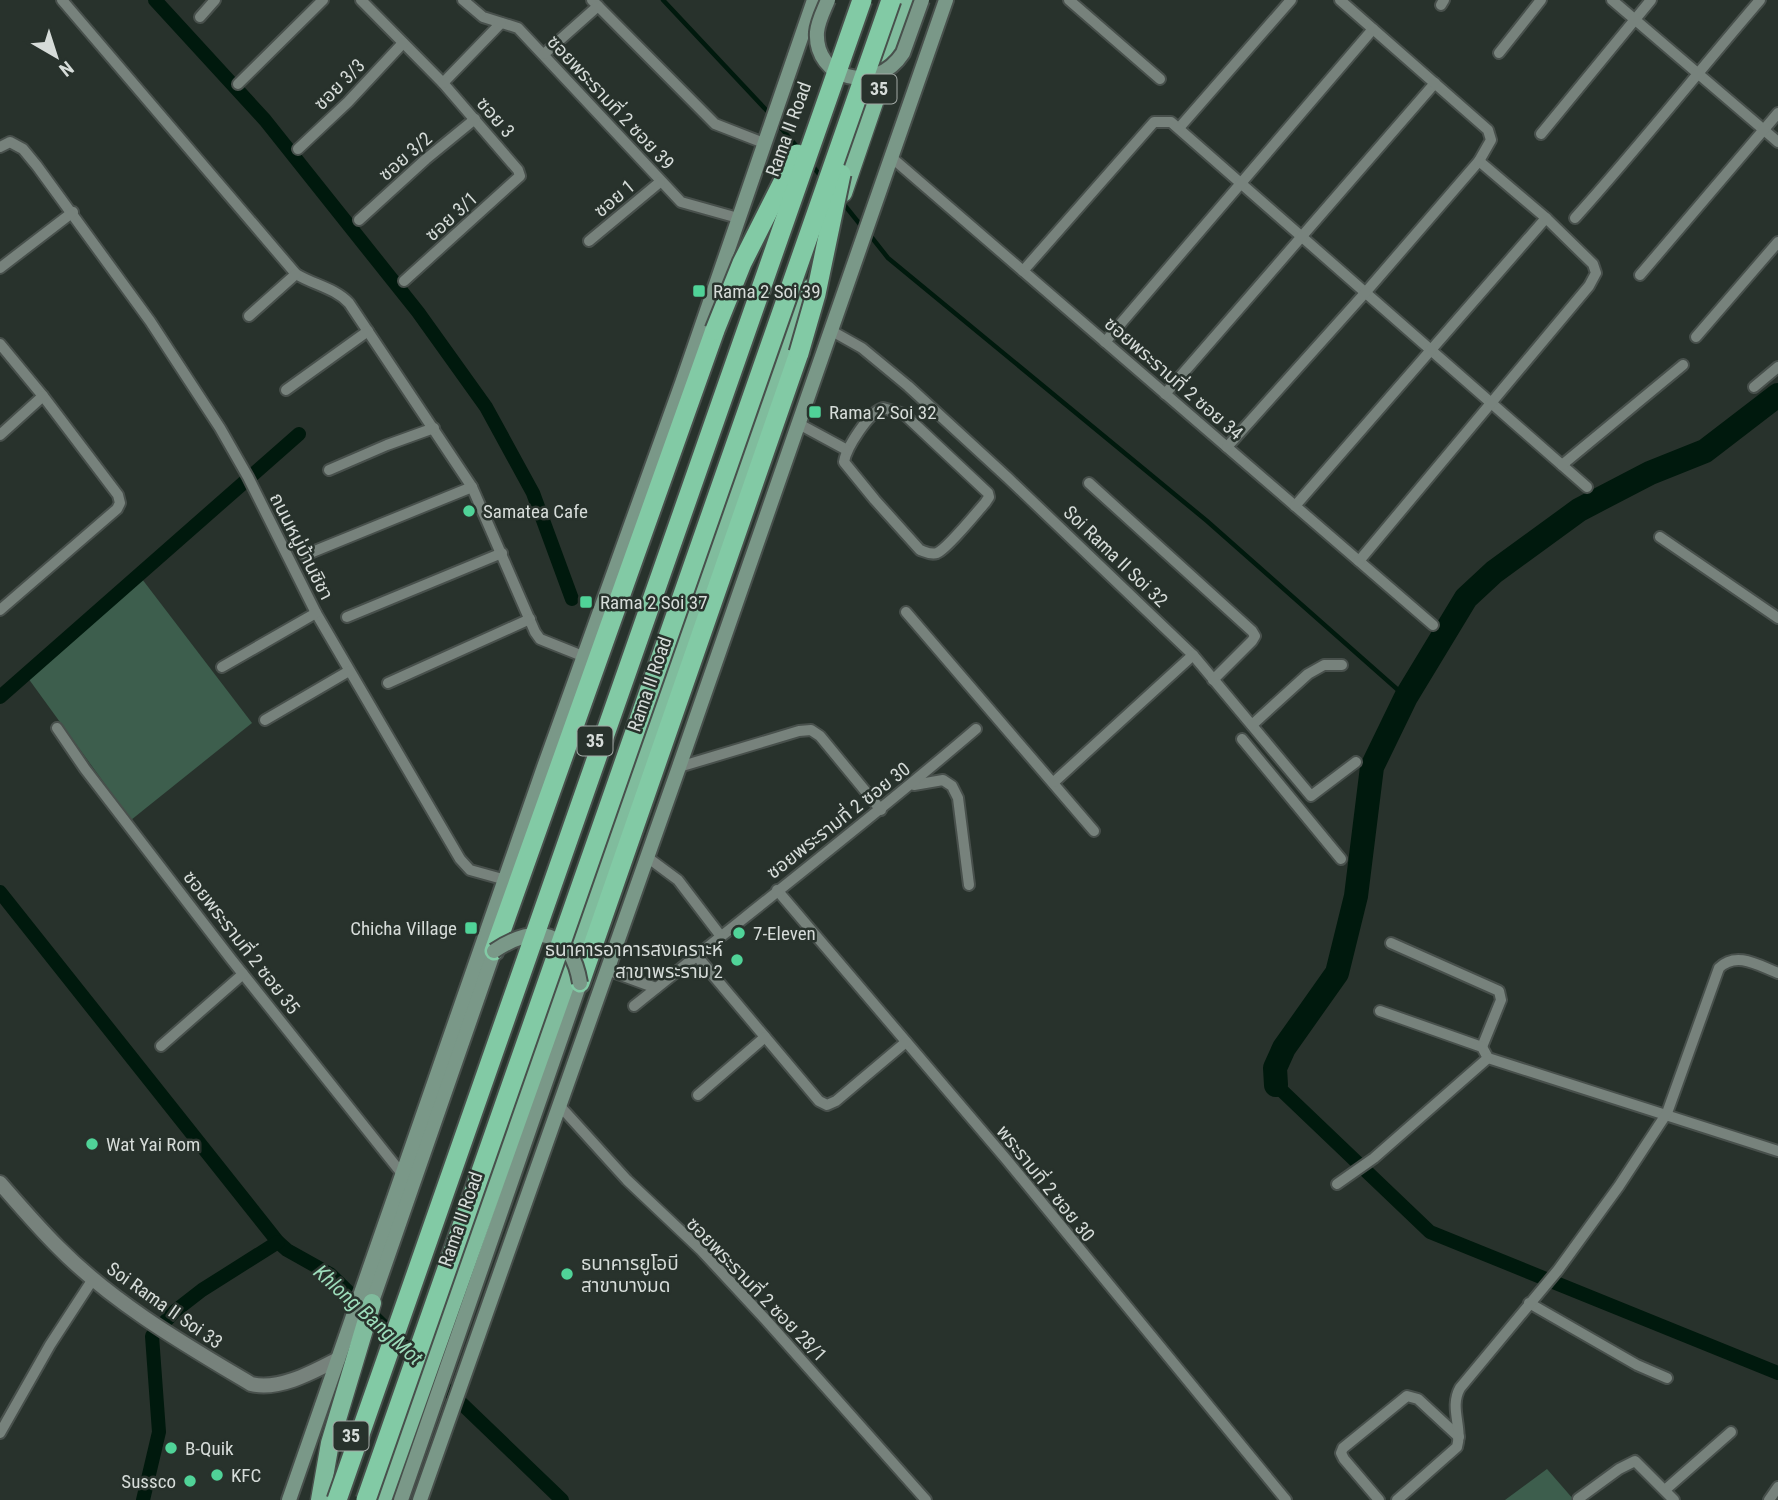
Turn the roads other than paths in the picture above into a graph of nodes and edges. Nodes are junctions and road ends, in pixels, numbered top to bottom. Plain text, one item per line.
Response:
1 (62, 0) edge
2 (215, 0) edge
3 (323, 0) edge
4 (361, 0) edge
5 (463, 0) edge
6 (814, 0) edge
7 (828, 0) edge
8 (856, 0) edge
9 (862, 0) edge
10 (891, 0) edge
11 (909, 0) edge
12 (922, 0) edge
13 (946, 0) edge
14 (1069, 0) edge
15 (1291, 0) edge
16 (1340, 0) edge
17 (1542, 0) edge
18 (1612, 0) edge
19 (1651, 0) edge
20 (1760, 0) edge
21 (595, 3) edge
22 (200, 16) dead end
23 (1634, 20) junction
24 (501, 23) junction
25 (1373, 29) junction
26 (403, 43) junction
27 (1499, 52) dead end
28 (544, 54) junction
29 (1698, 72) junction
30 (1160, 79) dead end
31 (443, 83) junction
32 (1435, 83) junction
33 (238, 84) dead end
34 (831, 88) junction
35 (857, 97) junction
36 (1778, 113) edge
37 (475, 119) junction
38 (1179, 128) junction
39 (1764, 130) junction
40 (1541, 134) dead end
41 (766, 139) junction
42 (1778, 142) edge
43 (0, 147) edge
44 (298, 149) dead end
45 (891, 157) junction
46 (1479, 161) junction
47 (520, 176) joint
48 (660, 182) junction
49 (1242, 185) junction
50 (72, 212) junction
51 (738, 218) junction
52 (1545, 218) junction
53 (1576, 218) dead end
54 (359, 220) dead end
55 (1301, 238) junction
56 (589, 241) dead end
57 (1778, 242) edge
58 (0, 268) edge
59 (1023, 271) junction
60 (296, 274) junction
61 (1640, 275) dead end
62 (404, 281) dead end
63 (1365, 293) junction
64 (249, 316) dead end
65 (830, 330) junction
66 (368, 331) junction
67 (1696, 337) dead end
68 (1105, 342) junction
69 (0, 344) edge
70 (1430, 349) junction
71 (1683, 365) dead end
72 (1778, 368) edge
73 (1754, 387) dead end
74 (286, 390) dead end
75 (1165, 394) junction
76 (43, 396) junction
77 (1491, 401) junction
78 (799, 424) junction
79 (433, 428) junction
80 (0, 435) edge
81 (1227, 447) junction
82 (847, 450) junction
83 (1562, 465) junction
84 (329, 470) dead end
85 (1089, 483) dead end
86 (472, 487) junction
87 (1587, 487) dead end
88 (1295, 506) junction
89 (1660, 537) dead end
90 (502, 553) junction
91 (305, 555) dead end
92 (1359, 561) junction
93 (0, 610) edge
94 (906, 612) dead end
95 (316, 613) junction
96 (346, 617) dead end
97 (1778, 618) edge
98 (530, 619) junction
99 (1433, 625) dead end
100 (1193, 655) junction
101 (586, 657) junction
102 (1342, 665) dead end
103 (222, 667) dead end
104 (349, 671) junction
105 (1213, 680) junction
106 (388, 683) dead end
107 (265, 720) dead end
108 (1252, 725) junction
109 (57, 728) dead end
110 (976, 729) dead end
111 (1242, 739) dead end
112 (1356, 762) dead end
113 (679, 767) junction
114 (1299, 781) junction
115 (1054, 782) junction
116 (911, 785) junction
117 (1285, 791) junction
118 (881, 810) junction
119 (1094, 831) dead end
120 (647, 858) junction
121 (1341, 859) dead end
122 (506, 880) junction
123 (970, 885) dead end
124 (777, 890) junction
125 (720, 935) junction
126 (1391, 943) dead end
127 (494, 951) junction
128 (696, 956) junction
129 (607, 970) junction
130 (1778, 972) edge
131 (243, 974) junction
132 (580, 983) junction
133 (656, 988) junction
134 (634, 1006) dead end
135 (1380, 1011) dead end
136 (765, 1037) junction
137 (906, 1042) junction
138 (161, 1046) dead end
139 (1485, 1053) junction
140 (698, 1095) dead end
141 (559, 1105) junction
142 (1667, 1113) junction
143 (1778, 1151) edge
144 (403, 1175) junction
145 (0, 1183) edge
146 (1337, 1184) dead end
147 (93, 1279) junction
148 (373, 1303) joint
149 (1529, 1303) junction
150 (356, 1334) junction
151 (338, 1359) junction
152 (1667, 1378) dead end
153 (320, 1410) junction
154 (5, 1413) edge
155 (421, 1417) junction
156 (1731, 1432) dead end
157 (0, 1433) edge
158 (1459, 1437) junction
159 (1778, 1487) edge
160 (1665, 1490) junction
161 (1578, 1499) edge
162 (289, 1500) edge
163 (320, 1500) edge
164 (328, 1500) edge
165 (337, 1500) edge
166 (366, 1500) edge
167 (382, 1500) edge
168 (401, 1500) edge
169 (420, 1500) edge
170 (926, 1500) edge
171 (1286, 1500) edge
172 (1379, 1500) edge
173 (1397, 1500) edge
174 (1674, 1500) edge
175 (1769, 1500) edge

1 - 60 street
2 - 22 street
3 - 33 street
4 - 26 street, ซอย 3
5 - 24 street, ซอยพระรามที่ 2 ซอย 39
6 - 41 main road, Rama II Road / 35
7 - 12 main road, bridge
8 - 164 highway, Rama II Road / 35
9 - 34 highway, bridge
10 - 35 highway, bridge
11 - 155 highway, Rama II Road / 35, bridge
13 - 45 main road, 35
14 - 30 street
15 - 38 street
16 - 25 street
17 - 27 street
18 - 23 street
19 - 23 street
20 - 29 street
21 - 28 street
21 - 41 street
23 - 29 street
23 - 40 street
24 - 28 street, ซอยพระรามที่ 2 ซอย 39
24 - 31 street
25 - 32 street
25 - 49 street
26 - 31 street, ซอย 3
26 - 44 street, ซอย 3/3
28 - 48 street, ซอยพระรามที่ 2 ซอย 39
29 - 39 street
29 - 53 street
31 - 37 street, ซอย 3
32 - 46 street
32 - 55 street
34 - 127 highway, bridge
34 - 165 highway, bridge
35 - 132 highway, bridge
35 - 166 highway, bridge
36 - 39 street
37 - 47 street, ซอย 3
37 - 54 street, ซอย 3/2
38 - 49 street
38 - 59 street
39 - 42 street
39 - 61 street
41 - 51 main road, Rama II Road / 35
43 - 50 street, ถนนหมู่บ้านชิชา
45 - 59 street, ซอยพระรามที่ 2 ซอย 34
45 - 65 main road, 35
46 - 52 street
46 - 63 street
47 - 62 street, ซอย 3/1
48 - 51 street, ซอยพระรามที่ 2 ซอย 39
48 - 56 street, ซอย 1
49 - 55 street
49 - 68 street
50 - 58 street
50 - 95 street, ถนนหมู่บ้านชิชา
51 - 101 main road, Rama II Road / 35
52 - 70 street
52 - 77 street
55 - 63 street
55 - 75 street
57 - 67 street
59 - 68 street, ซอยพระรามที่ 2 ซอย 34
60 - 64 street
60 - 66 street
63 - 70 street
63 - 81 street
65 - 78 main road, 35
65 - 100 street, Soi Rama II Soi 32
66 - 74 street
66 - 79 street
68 - 75 street, ซอยพระรามที่ 2 ซอย 34
69 - 76 street
70 - 77 street
70 - 88 street
71 - 83 street
72 - 73 street
75 - 81 street, ซอยพระรามที่ 2 ซอย 34
76 - 80 street
76 - 93 street
77 - 83 street
77 - 92 street
78 - 82 street
78 - 113 main road, 35
79 - 84 street
79 - 86 street
81 - 88 street, ซอยพระรามที่ 2 ซอย 34
82 - 82 street
83 - 87 street
85 - 105 street
86 - 90 street
86 - 91 street
88 - 92 street, ซอยพระรามที่ 2 ซอย 34
89 - 97 street
90 - 96 street
90 - 98 street
92 - 99 street, ซอยพระรามที่ 2 ซอย 34
94 - 115 street
95 - 103 street
95 - 104 street, ถนนหมู่บ้านชิชา
98 - 101 street
98 - 106 street
100 - 105 street, Soi Rama II Soi 32
100 - 115 street
101 - 122 main road, Rama II Road / 35
102 - 108 street
104 - 107 street
104 - 122 street, ถนนหมู่บ้านชิชา
105 - 108 street, Soi Rama II Soi 32
108 - 114 street, Soi Rama II Soi 32
109 - 131 street, ซอยพระรามที่ 2 ซอย 35
110 - 116 street, ซอยพระรามที่ 2 ซอย 30
111 - 117 street
112 - 114 street
113 - 118 street
113 - 120 main road, 35
114 - 117 street
115 - 119 street
116 - 118 street, ซอยพระรามที่ 2 ซอย 30
116 - 123 street
117 - 121 street
118 - 124 street, ซอยพระรามที่ 2 ซอย 30
120 - 125 street
120 - 129 main road, 35
122 - 144 main road, Rama II Road / 35
124 - 125 street, ซอยพระรามที่ 2 ซอย 30
124 - 137 street, พระรามที่ 2 ซอย 30
125 - 128 street, ซอยพระรามที่ 2 ซอย 30
126 - 139 street
127 - 132 main road, bridge
127 - 148 main road
128 - 133 street, ซอยพระรามที่ 2 ซอย 30
128 - 136 street
129 - 133 street
129 - 141 main road, 35
130 - 142 street
131 - 138 street
131 - 144 street, ซอยพระรามที่ 2 ซอย 35
132 - 155 main road
133 - 134 street, ซอยพระรามที่ 2 ซอย 30
135 - 139 street
136 - 137 street
136 - 140 street
137 - 171 street, พระรามที่ 2 ซอย 30
139 - 142 street
139 - 146 street
141 - 169 main road, 35
141 - 170 street, ซอยพระรามที่ 2 ซอย 28/1
142 - 143 street
142 - 149 street
144 - 150 main road, Rama II Road / 35
145 - 147 street, Soi Rama II Soi 33
147 - 151 street, Soi Rama II Soi 33
147 - 154 street
148 - 150 highway
149 - 152 street
149 - 158 street
150 - 151 main road, Rama II Road / 35
150 - 153 main road
150 - 163 highway
151 - 153 main road, Rama II Road / 35
153 - 162 main road, Rama II Road / 35
154 - 157 street
155 - 167 highway, Rama II Road / 35
155 - 168 main road
156 - 160 street
158 - 172 street
158 - 173 street
159 - 175 street
160 - 161 street
160 - 174 street

